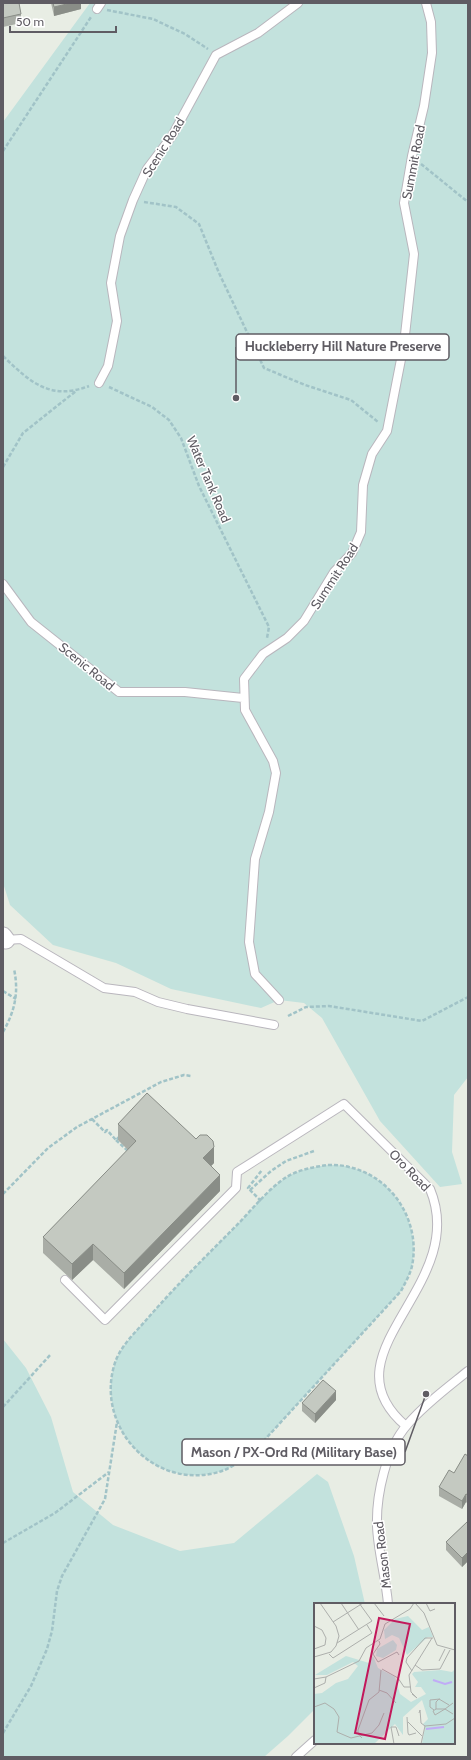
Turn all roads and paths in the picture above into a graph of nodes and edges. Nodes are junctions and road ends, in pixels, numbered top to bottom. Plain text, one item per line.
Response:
1 (298, 3) edge
2 (426, 3) edge
3 (99, 6) edge
4 (216, 55) junction
5 (3, 151) edge
6 (412, 156) junction
7 (133, 200) junction
8 (468, 202) edge
9 (3, 356) edge
10 (99, 383) junction
11 (76, 391) junction
12 (387, 431) junction
13 (3, 467) edge
14 (3, 584) edge
15 (263, 654) junction
16 (243, 698) junction
17 (4, 938) edge
18 (14, 969) dead end
19 (3, 991) edge
20 (468, 997) edge
21 (16, 999) junction
22 (279, 1000) dead end
23 (288, 1016) dead end
24 (274, 1025) dead end
25 (3, 1032) edge
26 (192, 1076) dead end
27 (92, 1119) junction
28 (124, 1134) edge
29 (116, 1140) junction
30 (314, 1151) dead end
31 (130, 1154) edge
32 (3, 1194) edge
33 (261, 1200) junction
34 (445, 1230) dead end
35 (65, 1280) dead end
36 (429, 1283) dead end
37 (51, 1354) dead end
38 (468, 1371) edge
39 (3, 1407) edge
40 (117, 1421) junction
41 (406, 1426) junction
42 (109, 1472) junction
43 (3, 1543) edge
44 (388, 1603) edge
45 (3, 1732) edge
46 (314, 1741) edge
47 (296, 1757) edge

1 - 4 lane
2 - 6 lane, Summit Road
3 - 4 path
3 - 5 path
4 - 7 lane, Scenic Road
6 - 8 path
6 - 12 lane, Summit Road
7 - 10 lane, Scenic Road
7 - 12 path
9 - 11 path
10 - 11 path
10 - 15 path, Water Tank Road
11 - 13 path
12 - 15 lane, Summit Road
14 - 16 lane, Scenic Road
15 - 16 lane, Summit Road
16 - 22 lane, Summit Road
17 - 24 lane
18 - 21 path
19 - 21 path
20 - 23 path
21 - 25 path
26 - 27 path
27 - 29 path
27 - 32 path
28 - 29 path
29 - 31 path
30 - 33 path
33 - 40 path
33 - 40 path
34 - 35 lane, Oro Road
36 - 41 lane
37 - 39 path
38 - 41 lane, Mason Road
40 - 42 path
41 - 44 lane, Mason Road
42 - 43 path
42 - 45 path
46 - 47 lane

